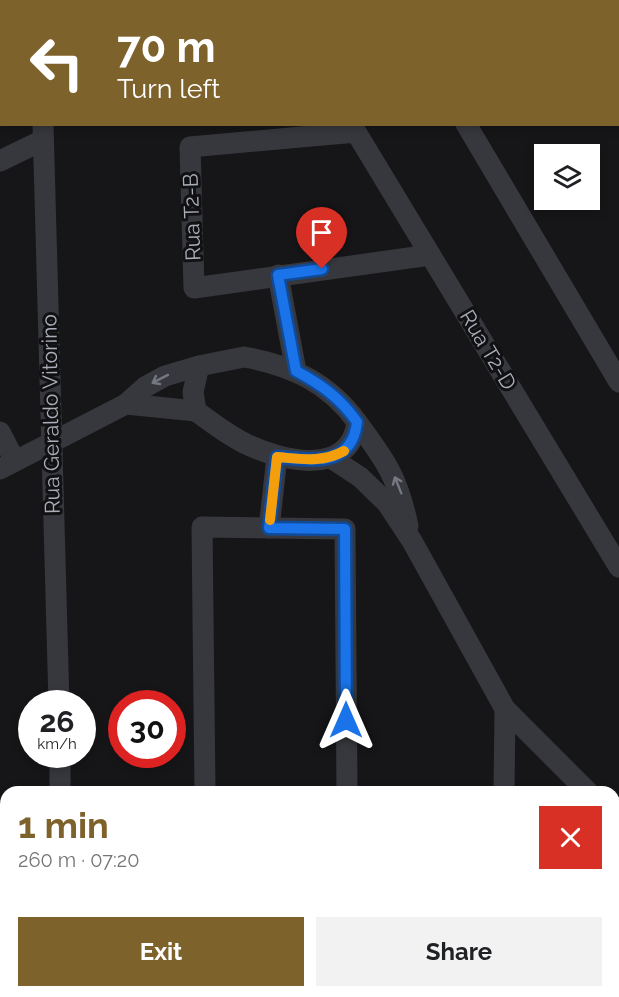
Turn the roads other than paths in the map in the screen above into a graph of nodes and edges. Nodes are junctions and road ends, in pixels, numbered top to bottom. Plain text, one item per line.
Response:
1 (467, 126) edge
2 (43, 132) edge
3 (190, 147) joint
4 (0, 161) edge
5 (430, 255) junction
6 (278, 275) junction
7 (199, 366) junction
8 (296, 371) junction
9 (619, 382) edge
10 (126, 404) junction
11 (196, 411) junction
12 (357, 422) junction
13 (0, 432) edge
14 (51, 442) junction
15 (277, 457) junction
16 (332, 458) junction
17 (7, 465) edge
18 (269, 528) junction
19 (412, 542) junction
20 (619, 567) edge
21 (59, 690) edge
22 (505, 709) junction
23 (60, 768) edge
24 (60, 786) edge
25 (204, 786) edge
26 (347, 786) edge
27 (504, 786) edge
28 (582, 786) edge

1 - 9 street
2 - 4 street
2 - 14 street, Rua Geraldo Vitorino
3 - 5 street, Rua T2-D
3 - 6 street, Rua T2-B
5 - 6 street
5 - 20 street, Rua T2-D
6 - 8 street
7 - 8 street
7 -> 10 street
7 - 11 street
8 - 12 street
10 - 11 street
10 - 14 street
11 - 15 street
12 - 16 street
19 -> 12 street
13 - 17 street
14 - 17 street
14 - 21 street, Rua Geraldo Vitorino
15 - 16 street
15 - 18 street
16 - 19 street
18 - 25 street
18 - 26 street
19 - 22 street
22 - 27 street
22 - 28 street
23 - 24 street

